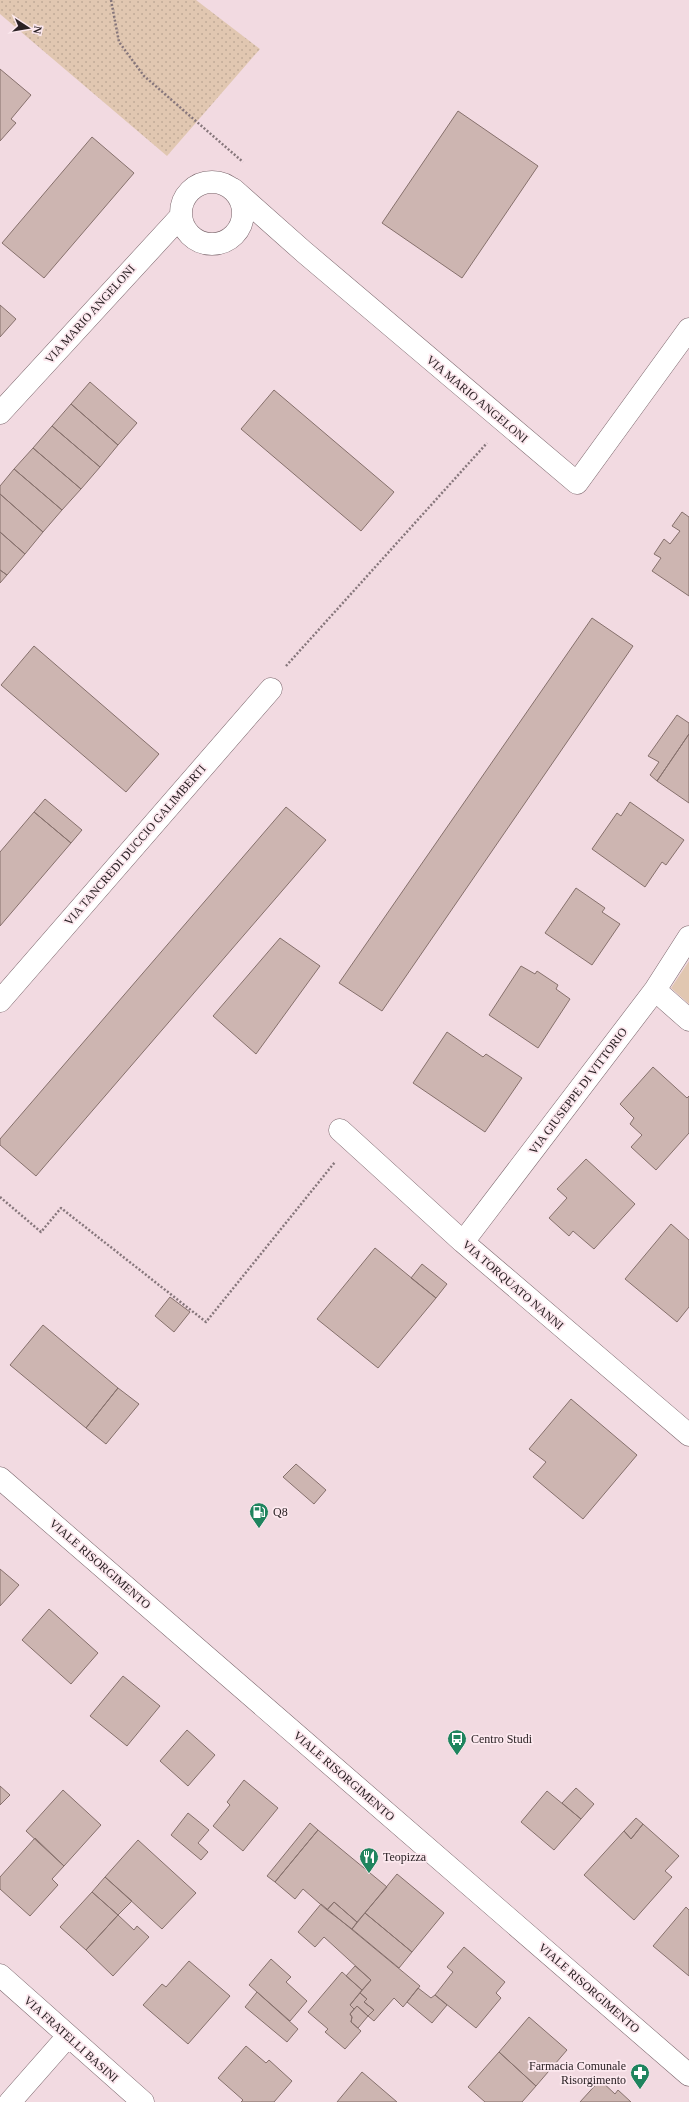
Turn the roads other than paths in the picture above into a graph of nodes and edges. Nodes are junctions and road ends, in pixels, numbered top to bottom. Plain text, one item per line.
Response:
1 (233, 190) junction
2 (180, 216) junction
3 (689, 329) edge
4 (0, 413) edge
5 (271, 689) road end
6 (689, 938) edge
7 (655, 990) junction
8 (0, 1001) edge
9 (689, 1020) edge
10 (346, 1136) road end
11 (463, 1242) junction
12 (689, 1436) edge
13 (0, 1478) edge
14 (0, 1975) edge
15 (68, 2036) junction
16 (687, 2070) edge
17 (10, 2102) edge
18 (143, 2102) edge

1 - 2 street
1 - 2 street
1 - 3 street, VIA MARIO ANGELONI
2 - 4 street, VIA MARIO ANGELONI
5 - 8 street, VIA TANCREDI DUCCIO GALIMBERTI
6 - 7 street, VIA GIUSEPPE DI VITTORIO
7 - 9 street
7 - 11 street, VIA GIUSEPPE DI VITTORIO
10 - 11 street, VIA TORQUATO NANNI
11 - 12 street, VIA TORQUATO NANNI
13 - 16 street, VIALE RISORGIMENTO
14 - 15 street, VIA FRATELLI BASINI
15 - 17 street
15 - 18 street, VIA FRATELLI BASINI

